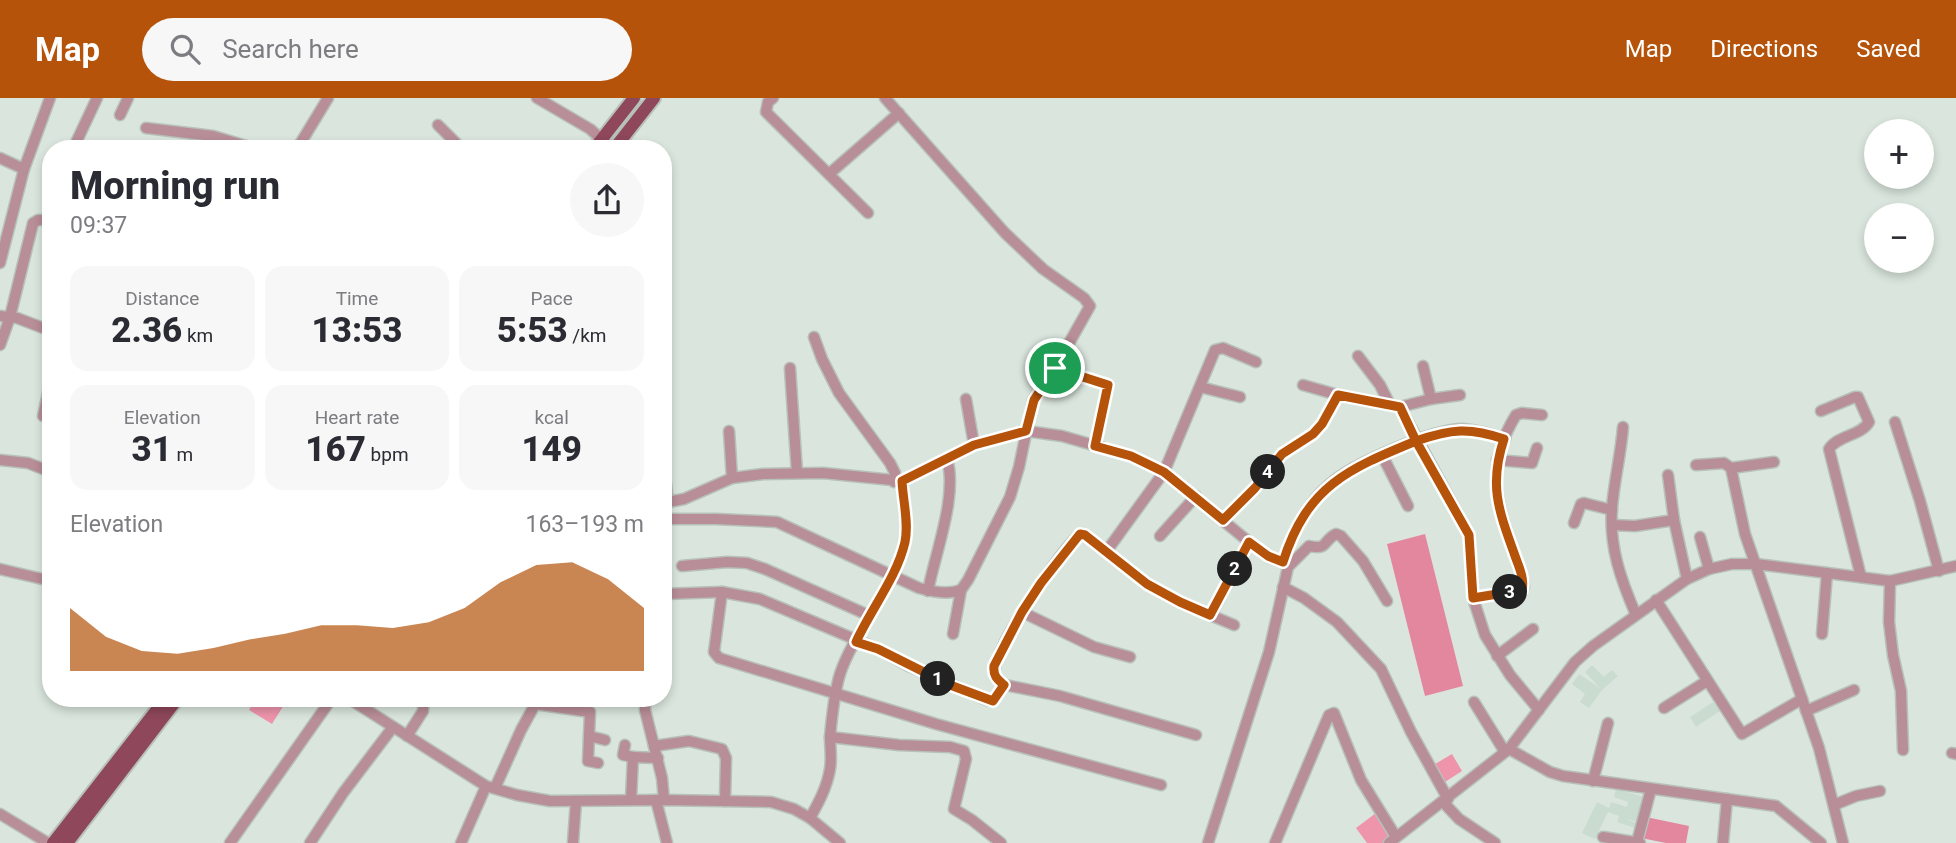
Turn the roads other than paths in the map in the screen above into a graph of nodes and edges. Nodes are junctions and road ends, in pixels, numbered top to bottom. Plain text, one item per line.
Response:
1 (50, 98) edge
2 (97, 98) edge
3 (128, 98) edge
4 (328, 98) edge
5 (537, 98) edge
6 (634, 98) edge
7 (654, 98) edge
8 (773, 98) edge
9 (885, 98) edge
10 (899, 113) junction
11 (120, 115) dead end
12 (438, 125) dead end
13 (146, 128) dead end
14 (77, 140) edge
15 (226, 140) edge
16 (302, 140) edge
17 (452, 140) edge
18 (596, 140) edge
19 (601, 140) edge
20 (621, 140) edge
21 (0, 158) edge
22 (24, 169) junction
23 (828, 174) junction
24 (868, 213) dead end
25 (42, 220) edge
26 (0, 263) edge
27 (5, 317) edge
28 (42, 329) edge
29 (814, 337) dead end
30 (0, 345) edge
31 (1358, 356) dead end
32 (1256, 362) dead end
33 (1423, 366) dead end
34 (790, 368) dead end
35 (1055, 368) junction
36 (1303, 385) dead end
37 (1200, 387) junction
38 (1338, 395) junction
39 (1460, 395) dead end
40 (1240, 397) dead end
41 (965, 399) dead end
42 (1431, 399) junction
43 (1395, 406) junction
44 (1821, 411) dead end
45 (1542, 415) dead end
46 (1895, 422) dead end
47 (1623, 427) dead end
48 (729, 431) dead end
49 (1026, 431) junction
50 (1504, 439) junction
51 (1416, 441) junction
52 (974, 445) junction
53 (1095, 446) junction
54 (1537, 448) dead end
55 (1382, 455) junction
56 (947, 458) junction
57 (0, 460) edge
58 (1497, 460) junction
59 (1774, 462) dead end
60 (1696, 464) dead end
61 (42, 468) edge
62 (1731, 468) junction
63 (1164, 472) junction
64 (797, 473) junction
65 (1668, 475) dead end
66 (732, 478) junction
67 (898, 482) junction
68 (1196, 496) junction
69 (672, 501) edge
70 (1408, 506) dead end
71 (1612, 510) junction
72 (672, 519) edge
73 (1223, 520) junction
74 (1674, 520) junction
75 (1574, 523) dead end
76 (1612, 525) junction
77 (1160, 536) dead end
78 (1700, 537) dead end
79 (1249, 542) junction
80 (1106, 552) junction
81 (1756, 564) junction
82 (1285, 565) junction
83 (682, 566) dead end
84 (1956, 566) edge
85 (0, 569) edge
86 (1709, 569) junction
87 (1939, 571) junction
88 (1827, 573) junction
89 (891, 576) junction
90 (1861, 577) junction
91 (42, 579) edge
92 (1687, 579) junction
93 (1890, 581) junction
94 (1283, 587) junction
95 (961, 590) junction
96 (928, 591) junction
97 (722, 592) junction
98 (672, 594) edge
99 (1473, 598) junction
100 (1656, 600) junction
101 (1387, 601) dead end
102 (1022, 612) junction
103 (868, 615) junction
104 (1210, 615) junction
105 (1636, 615) junction
106 (1234, 625) dead end
107 (1533, 629) dead end
108 (953, 634) dead end
109 (1822, 634) dead end
110 (856, 642) junction
111 (1497, 656) junction
112 (1130, 657) dead end
113 (1707, 681) junction
114 (1004, 685) junction
115 (1854, 690) dead end
116 (836, 694) junction
117 (1802, 699) junction
118 (1474, 702) dead end
119 (159, 707) edge
120 (171, 707) edge
121 (326, 707) edge
122 (364, 707) edge
123 (424, 707) edge
124 (533, 707) edge
125 (566, 707) edge
126 (645, 707) edge
127 (1664, 708) dead end
128 (1539, 710) junction
129 (1806, 711) junction
130 (1608, 723) dead end
131 (393, 727) junction
132 (1196, 735) dead end
133 (407, 736) junction
134 (589, 736) junction
135 (830, 737) junction
136 (605, 740) dead end
137 (625, 746) dead end
138 (654, 746) junction
139 (1507, 750) junction
140 (1903, 750) dead end
141 (633, 757) junction
142 (658, 758) junction
143 (598, 763) dead end
144 (1593, 781) junction
145 (1161, 785) dead end
146 (490, 787) junction
147 (1651, 789) junction
148 (1880, 791) dead end
149 (1727, 799) junction
150 (631, 800) junction
151 (660, 800) junction
152 (576, 801) junction
153 (725, 801) junction
154 (1445, 801) junction
155 (1834, 805) junction
156 (0, 814) edge
157 (810, 818) junction
158 (1603, 837) dead end
159 (1393, 840) edge
160 (838, 842) edge
161 (51, 843) edge
162 (67, 843) edge
163 (230, 843) edge
164 (310, 843) edge
165 (461, 843) edge
166 (573, 843) edge
167 (667, 843) edge
168 (1002, 843) edge
169 (1209, 843) edge
170 (1275, 843) edge
171 (1495, 843) edge
172 (1639, 843) edge
173 (1723, 843) edge
174 (1821, 843) edge
175 (1843, 843) edge

1 - 22 street
2 - 14 street
3 - 11 street
4 - 16 street
5 - 18 street
6 - 19 main road
7 - 20 main road
8 - 23 street
9 - 10 street
10 - 23 street
10 - 35 street
12 - 17 street
13 - 15 street
21 - 22 street
22 - 26 street
23 - 24 street
25 - 27 street
27 - 28 street
27 - 30 street
29 - 67 street
31 - 43 street
32 - 37 street
33 - 42 street
34 - 64 street
35 - 49 street
35 - 53 street
36 - 38 street
37 - 40 street
37 - 63 street
38 - 43 street
38 - 73 street
39 - 42 street
41 - 52 street
42 - 43 street
43 - 51 street
44 - 90 street
45 - 50 street
46 - 87 street
47 - 71 street
48 - 66 street
49 - 52 street
49 - 53 street
49 - 95 street
50 - 51 street
50 - 58 street
51 - 55 street
51 - 99 street
52 - 56 street
53 - 63 street
54 - 58 street
55 - 70 street
55 - 82 street
56 - 67 street
56 - 96 street
57 - 61 street
58 - 99 street
59 - 62 street
60 - 62 street
62 - 81 street
63 - 68 street
63 - 80 street
64 - 66 street
64 - 67 street
65 - 74 street
66 - 69 street
67 - 89 street
68 - 73 street
68 - 77 street
71 - 75 street
71 - 76 street
72 - 89 street
73 - 79 street
74 - 76 street
74 - 92 street
76 - 105 street
78 - 86 street
79 - 82 street
79 - 104 street
80 - 102 street
80 - 104 street
81 - 86 street
81 - 88 street
81 - 117 street
82 - 94 street
82 - 101 street
83 - 103 street
84 - 87 street
85 - 91 street
86 - 92 street
87 - 93 street
88 - 90 street
88 - 109 street
89 - 96 street
89 - 103 street
90 - 93 street
92 - 100 street
93 - 140 street
94 - 154 street
94 - 169 street
95 - 96 street
95 - 108 street
97 - 98 street
97 - 110 street
97 - 116 street
99 - 111 street
100 - 105 street
100 - 113 street
102 - 112 street
102 - 114 street
103 - 110 street
104 - 106 street
105 - 128 street
107 - 111 street
110 - 114 street
110 - 116 street
111 - 128 street
113 - 117 street
113 - 127 street
114 - 132 street
115 - 129 street
116 - 135 street
116 - 145 street
117 - 129 street
118 - 139 street
119 - 161 main road
120 - 162 main road
121 - 163 street
122 - 131 street
123 - 133 street
124 - 146 street
125 - 134 street
126 - 138 street
128 - 139 street
129 - 155 street
130 - 144 street
131 - 133 street
131 - 164 street
133 - 146 street
134 - 136 street
134 - 143 street
135 - 157 street
135 - 168 street
137 - 141 street
138 - 142 street
138 - 153 street
139 - 144 street
139 - 154 street
141 - 142 street
141 - 150 street
142 - 151 street
144 - 147 street
146 - 152 street
146 - 165 street
147 - 149 street
147 - 172 street
148 - 155 street
149 - 173 street
149 - 174 street
150 - 151 street
150 - 152 street
151 - 153 street
151 - 167 street
152 - 166 street
153 - 157 street
154 - 159 street
154 - 171 street
155 - 175 street
156 - 161 street
157 - 160 street
158 - 172 street
159 - 170 street

